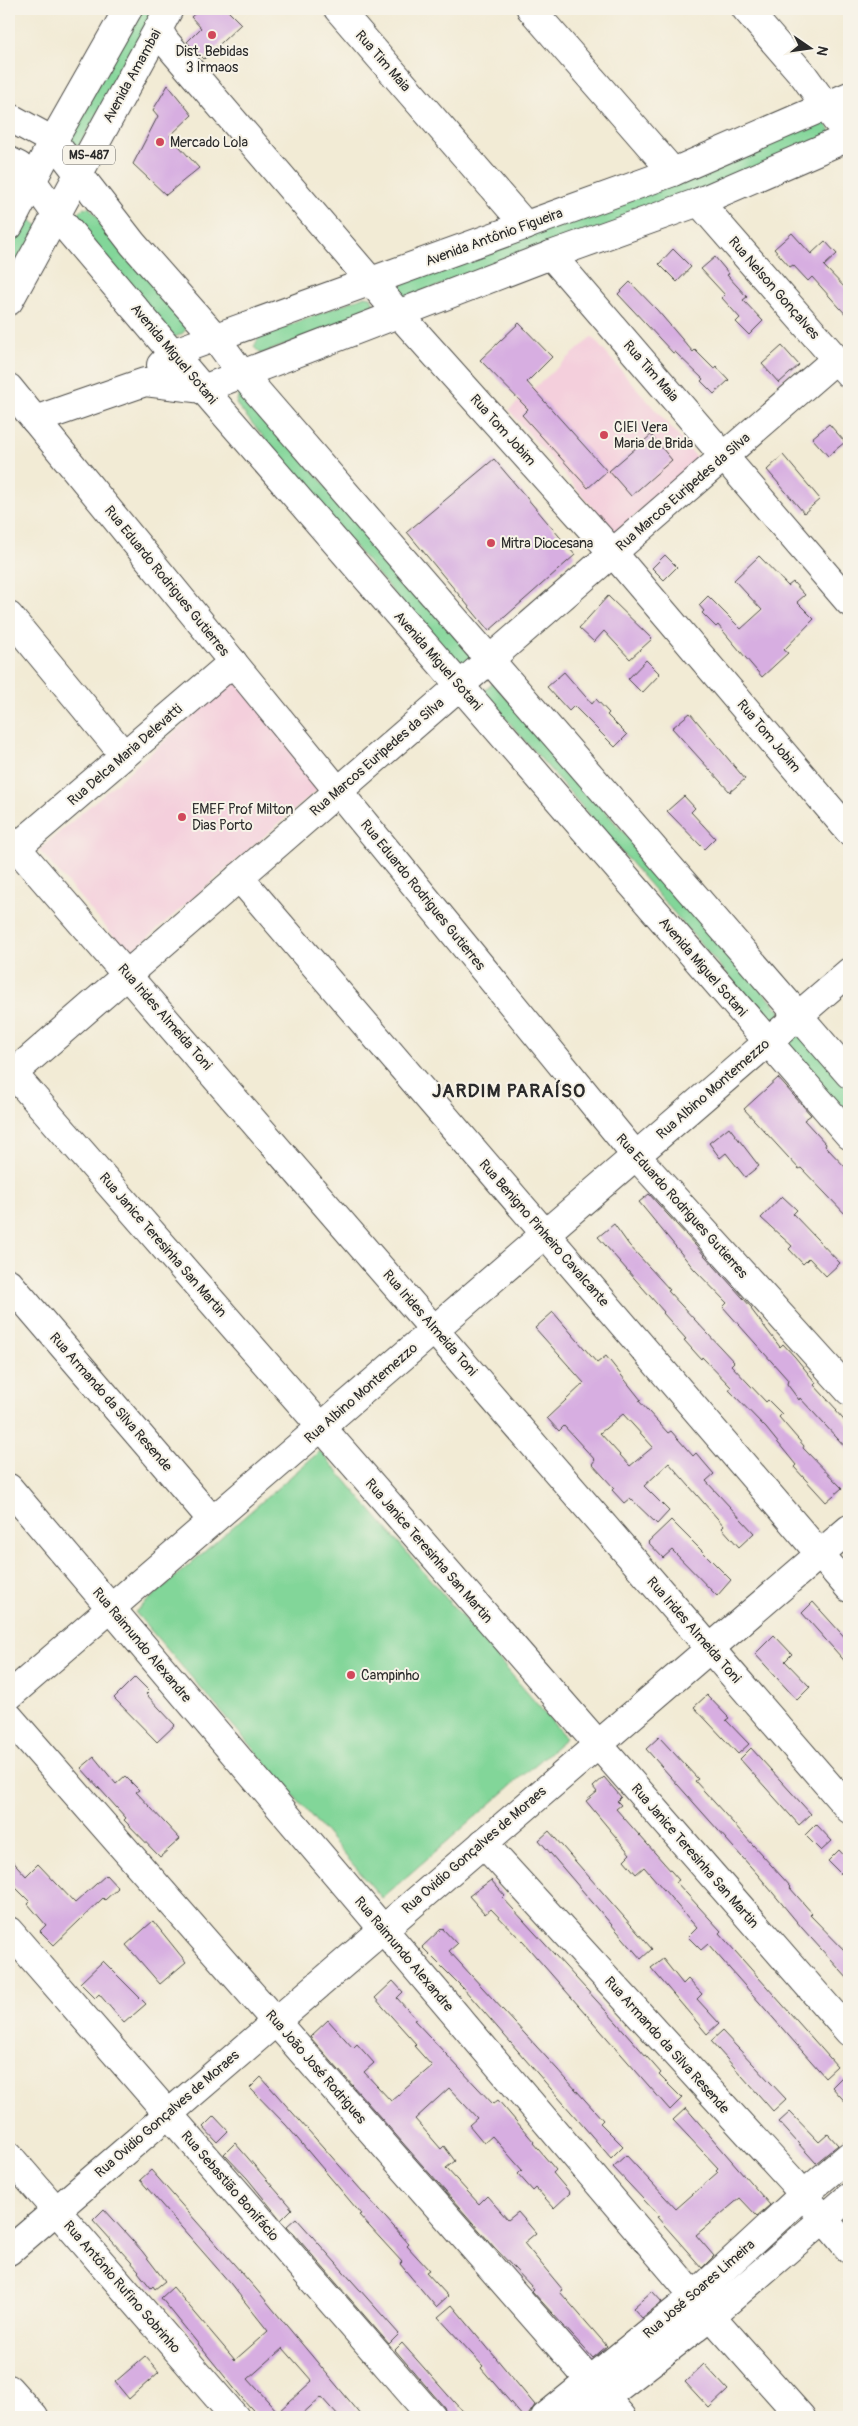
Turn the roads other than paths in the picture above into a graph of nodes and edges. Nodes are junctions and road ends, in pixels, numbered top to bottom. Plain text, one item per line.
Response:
1 (128, 9) edge
2 (338, 9) edge
3 (531, 9) edge
4 (746, 9) edge
5 (163, 19) edge
6 (838, 100) edge
7 (9, 117) edge
8 (849, 138) edge
9 (53, 141) junction
10 (9, 161) edge
11 (673, 172) junction
12 (78, 174) junction
13 (33, 182) junction
14 (699, 202) junction
15 (56, 215) junction
16 (9, 226) edge
17 (526, 226) junction
18 (551, 255) junction
19 (371, 280) junction
20 (9, 302) edge
21 (398, 313) junction
22 (215, 337) junction
23 (172, 352) junction
24 (843, 366) edge
25 (242, 374) junction
26 (145, 382) junction
27 (9, 388) edge
28 (203, 389) junction
29 (35, 420) junction
30 (724, 456) junction
31 (613, 553) junction
32 (849, 602) edge
33 (9, 616) edge
34 (490, 660) junction
35 (233, 662) junction
36 (460, 686) junction
37 (124, 756) junction
38 (338, 791) junction
39 (849, 831) edge
40 (12, 843) edge
41 (239, 877) junction
42 (849, 972) edge
43 (127, 974) junction
44 (798, 1016) junction
45 (768, 1042) junction
46 (10, 1073) edge
47 (849, 1074) edge
48 (849, 1135) edge
49 (636, 1156) junction
50 (545, 1234) junction
51 (9, 1283) edge
52 (435, 1329) junction
53 (849, 1391) edge
54 (321, 1427) junction
55 (9, 1488) edge
56 (212, 1520) junction
57 (849, 1529) edge
58 (820, 1554) junction
59 (849, 1588) edge
60 (110, 1608) junction
61 (709, 1649) junction
62 (9, 1696) edge
63 (9, 1716) edge
64 (597, 1745) junction
65 (849, 1808) edge
66 (483, 1843) junction
67 (383, 1929) junction
68 (9, 1932) edge
69 (275, 2021) junction
70 (849, 2032) edge
71 (167, 2114) junction
72 (9, 2156) edge
73 (849, 2156) edge
74 (803, 2195) junction
75 (849, 2197) edge
76 (55, 2210) junction
77 (824, 2219) junction
78 (849, 2249) edge
79 (9, 2251) edge
80 (702, 2306) junction
81 (9, 2389) edge
82 (597, 2389) junction
83 (34, 2417) edge
84 (235, 2417) edge
85 (432, 2417) edge
86 (545, 2417) edge
87 (580, 2417) edge
88 (622, 2417) edge
89 (801, 2417) edge

1 - 9 street
2 - 17 street, Rua Tim Maia
3 - 11 street
4 - 6 street
5 - 12 street, Avenida Amambai / MS-487
5 - 19 street, Rua Tom Jobim
6 - 8 street
6 - 11 street, Avenida Antônio Figueira
7 - 9 street
8 - 14 street, Avenida Antônio Figueira
9 - 12 street
9 - 13 street
10 - 13 street, Avenida Miguel Sotani
11 - 17 street, Avenida Antônio Figueira
12 - 15 street, Avenida Amambai / MS-487
12 - 22 street
13 - 15 street, Avenida Miguel Sotani
13 - 16 street
14 - 18 street, Avenida Antônio Figueira
14 - 24 street, Rua Nelson Gonçalves
15 - 20 street, Avenida Amambai / MS-487
15 - 23 street, Avenida Miguel Sotani
17 - 19 street, Avenida Antônio Figueira
18 - 21 street, Avenida Antônio Figueira
18 - 30 street, Rua Tim Maia
19 - 21 street, Rua Tom Jobim
19 - 22 street, Avenida Antônio Figueira
21 - 25 street, Avenida Antônio Figueira
21 - 31 street, Rua Tom Jobim
22 - 23 street, Avenida Antônio Figueira
22 - 25 street
23 - 26 street, Avenida Antônio Figueira
23 - 28 street, Avenida Miguel Sotani
24 - 30 street, Rua Marcos Euripedes da Silva
25 - 28 street, Avenida Antônio Figueira
25 - 34 street
26 - 28 street, Avenida Antônio Figueira
26 - 29 street, Avenida Antônio Figueira
27 - 29 street, Rua Eduardo Rodrigues Gutierres
28 - 36 street, Avenida Miguel Sotani
29 - 35 street, Rua Eduardo Rodrigues Gutierres
30 - 31 street, Rua Marcos Euripedes da Silva
30 - 32 street, Rua Tim Maia
31 - 34 street, Rua Marcos Euripedes da Silva
31 - 39 street, Rua Tom Jobim
33 - 37 street
34 - 36 street, Rua Marcos Euripedes da Silva
34 - 44 street
35 - 37 street, Rua Delca Maria Delevatti
35 - 38 street, Rua Eduardo Rodrigues Gutierres
36 - 38 street, Rua Marcos Euripedes da Silva
36 - 45 street, Avenida Miguel Sotani
37 - 40 street, Rua Delca Maria Delevatti
38 - 41 street, Rua Marcos Euripedes da Silva
38 - 49 street, Rua Eduardo Rodrigues Gutierres
40 - 43 street, Rua Irides Almeida Toni
41 - 43 street, Rua Marcos Euripedes da Silva
41 - 50 street, Rua Benigno Pinheiro Cavalcante
42 - 44 street, Rua Albino Montemezzo
43 - 46 street, Rua Marcos Euripedes da Silva
43 - 52 street, Rua Irides Almeida Toni
44 - 45 street, Rua Albino Montemezzo
44 - 47 street
45 - 48 street, Avenida Miguel Sotani
45 - 49 street, Rua Albino Montemezzo
46 - 54 street, Rua Janice Teresinha San Martin
49 - 50 street, Rua Albino Montemezzo
49 - 53 street, Rua Eduardo Rodrigues Gutierres
50 - 52 street, Rua Albino Montemezzo
50 - 58 street, Rua Benigno Pinheiro Cavalcante
51 - 56 street, Rua Armando da Silva Resende
52 - 54 street, Rua Albino Montemezzo
52 - 61 street, Rua Irides Almeida Toni
54 - 56 street, Rua Albino Montemezzo
54 - 64 street, Rua Janice Teresinha San Martin
55 - 60 street, Rua Raimundo Alexandre
56 - 60 street, Rua Albino Montemezzo
57 - 58 street, Rua Ovidio Gonçalves de Moraes
58 - 59 street, Rua Benigno Pinheiro Cavalcante
58 - 61 street, Rua Ovidio Gonçalves de Moraes
60 - 62 street, Rua Albino Montemezzo
60 - 67 street, Rua Raimundo Alexandre
61 - 64 street, Rua Ovidio Gonçalves de Moraes
61 - 65 street, Rua Irides Almeida Toni
63 - 69 street, Rua João José Rodrigues
64 - 66 street, Rua Ovidio Gonçalves de Moraes
64 - 70 street, Rua Janice Teresinha San Martin
66 - 67 street, Rua Ovidio Gonçalves de Moraes
66 - 74 street, Rua Armando da Silva Resende
67 - 69 street, Rua Ovidio Gonçalves de Moraes
67 - 80 street, Rua Raimundo Alexandre
68 - 71 street, Rua Sebastião Bonifácio
69 - 71 street, Rua Ovidio Gonçalves de Moraes
69 - 82 street, Rua João José Rodrigues
71 - 76 street, Rua Ovidio Gonçalves de Moraes
71 - 85 street, Rua Sebastião Bonifácio
72 - 76 street, Rua Antônio Rufino Sobrinho
73 - 74 street, Rua José Soares Limeira
74 - 77 street, Rua Armando da Silva Resende
74 - 80 street, Rua José Soares Limeira
75 - 77 street, Rua José Soares Limeira
76 - 79 street, Rua Ovidio Gonçalves de Moraes
76 - 84 street, Rua Antônio Rufino Sobrinho
77 - 78 street, Rua Armando da Silva Resende
77 - 80 street, Rua José Soares Limeira
80 - 82 street, Rua José Soares Limeira
80 - 89 street, Rua Raimundo Alexandre
81 - 83 street
82 - 86 street, Rua José Soares Limeira
82 - 87 street, Rua José Soares Limeira
82 - 88 street, Rua João José Rodrigues

